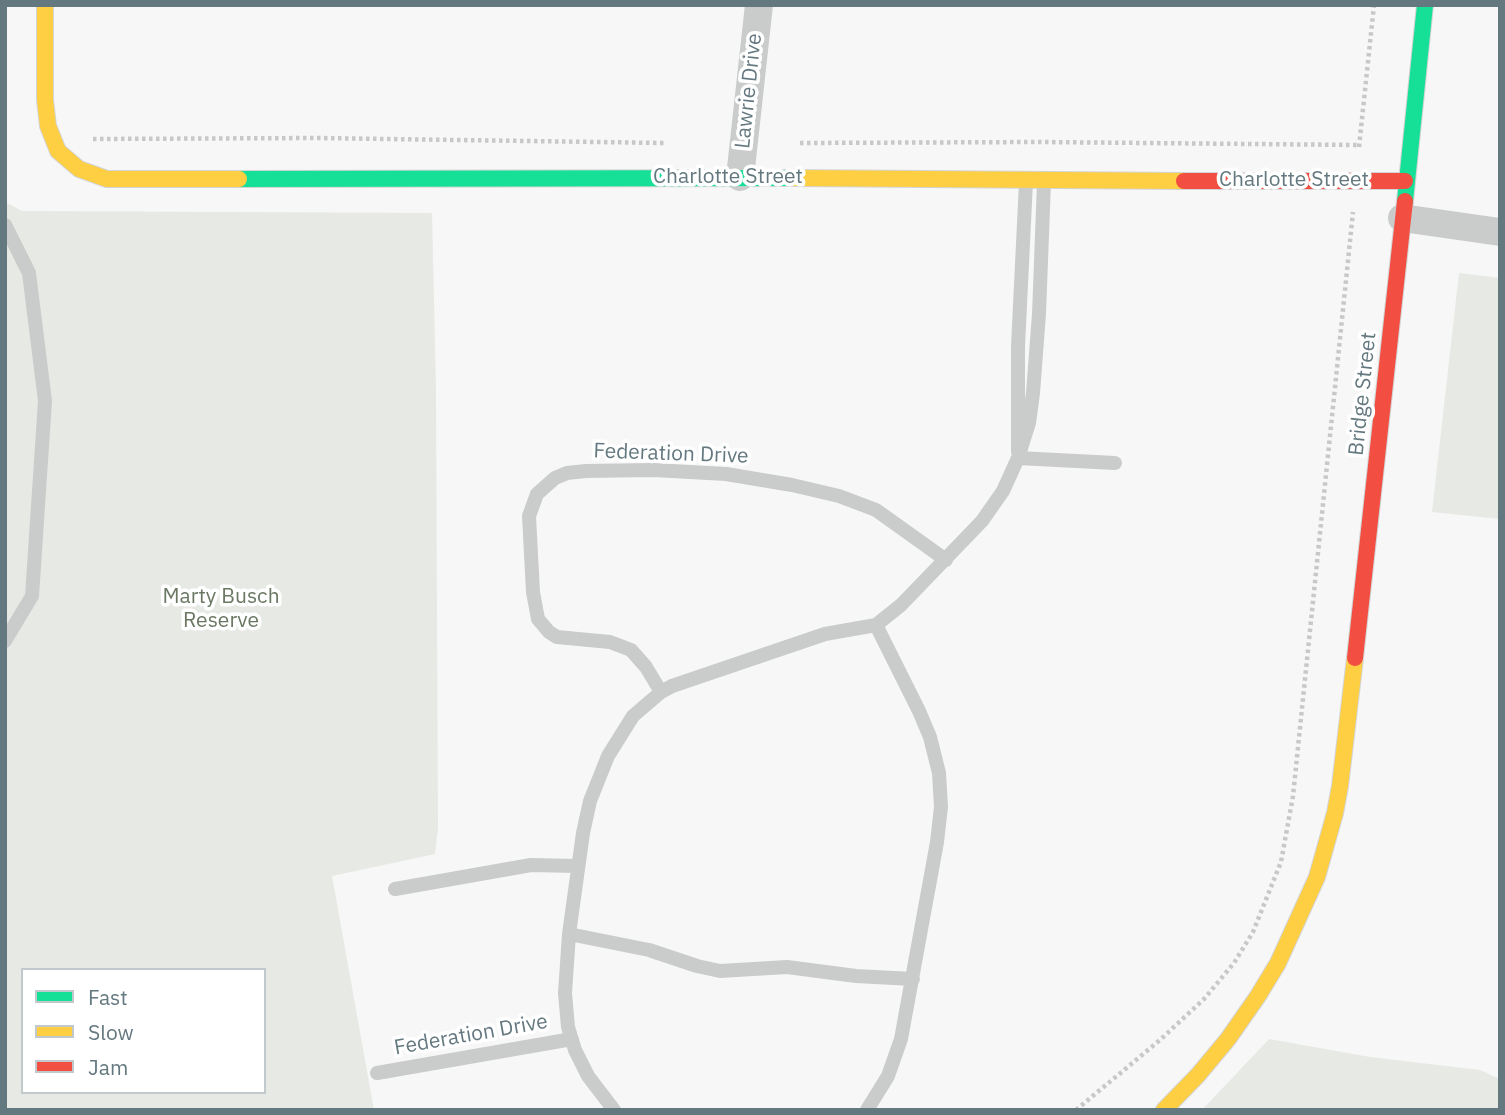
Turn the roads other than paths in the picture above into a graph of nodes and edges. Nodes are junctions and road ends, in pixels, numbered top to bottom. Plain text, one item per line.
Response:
1 (45, 5) edge
2 (759, 5) edge
3 (1425, 5) edge
4 (740, 177) junction
5 (1026, 181) junction
6 (1044, 181) junction
7 (1405, 181) junction
8 (1402, 218) junction
9 (5, 225) edge
10 (1500, 232) edge
11 (1018, 458) junction
12 (1115, 463) dead end
13 (946, 561) junction
14 (876, 625) junction
15 (5, 641) edge
16 (661, 692) junction
17 (577, 866) junction
18 (395, 888) dead end
19 (569, 934) junction
20 (913, 979) junction
21 (572, 1039) junction
22 (377, 1073) dead end
23 (614, 1110) edge
24 (867, 1110) edge
25 (1164, 1110) edge

1 - 4 street, Charlotte Street
2 - 4 street, Lawrie Drive
3 - 7 street, Bridge Street
4 - 5 street, Charlotte Street
5 - 6 street, Charlotte Street
5 - 11 lane, Federation Drive
6 - 7 street, Charlotte Street
6 - 11 lane, Federation Drive
7 - 8 street, Bridge Street
8 - 10 street
8 - 25 street, Bridge Street
9 - 15 lane
11 - 12 lane
11 - 13 lane, Federation Drive
13 - 14 lane, Federation Drive
13 - 16 lane, Federation Drive
14 - 16 lane, Federation Drive
14 - 20 lane
16 - 17 lane, Federation Drive
17 - 18 lane
17 - 19 lane, Federation Drive
19 - 20 lane
19 - 21 lane, Federation Drive
20 - 24 lane
21 - 22 lane, Federation Drive
21 - 23 lane, Federation Drive

